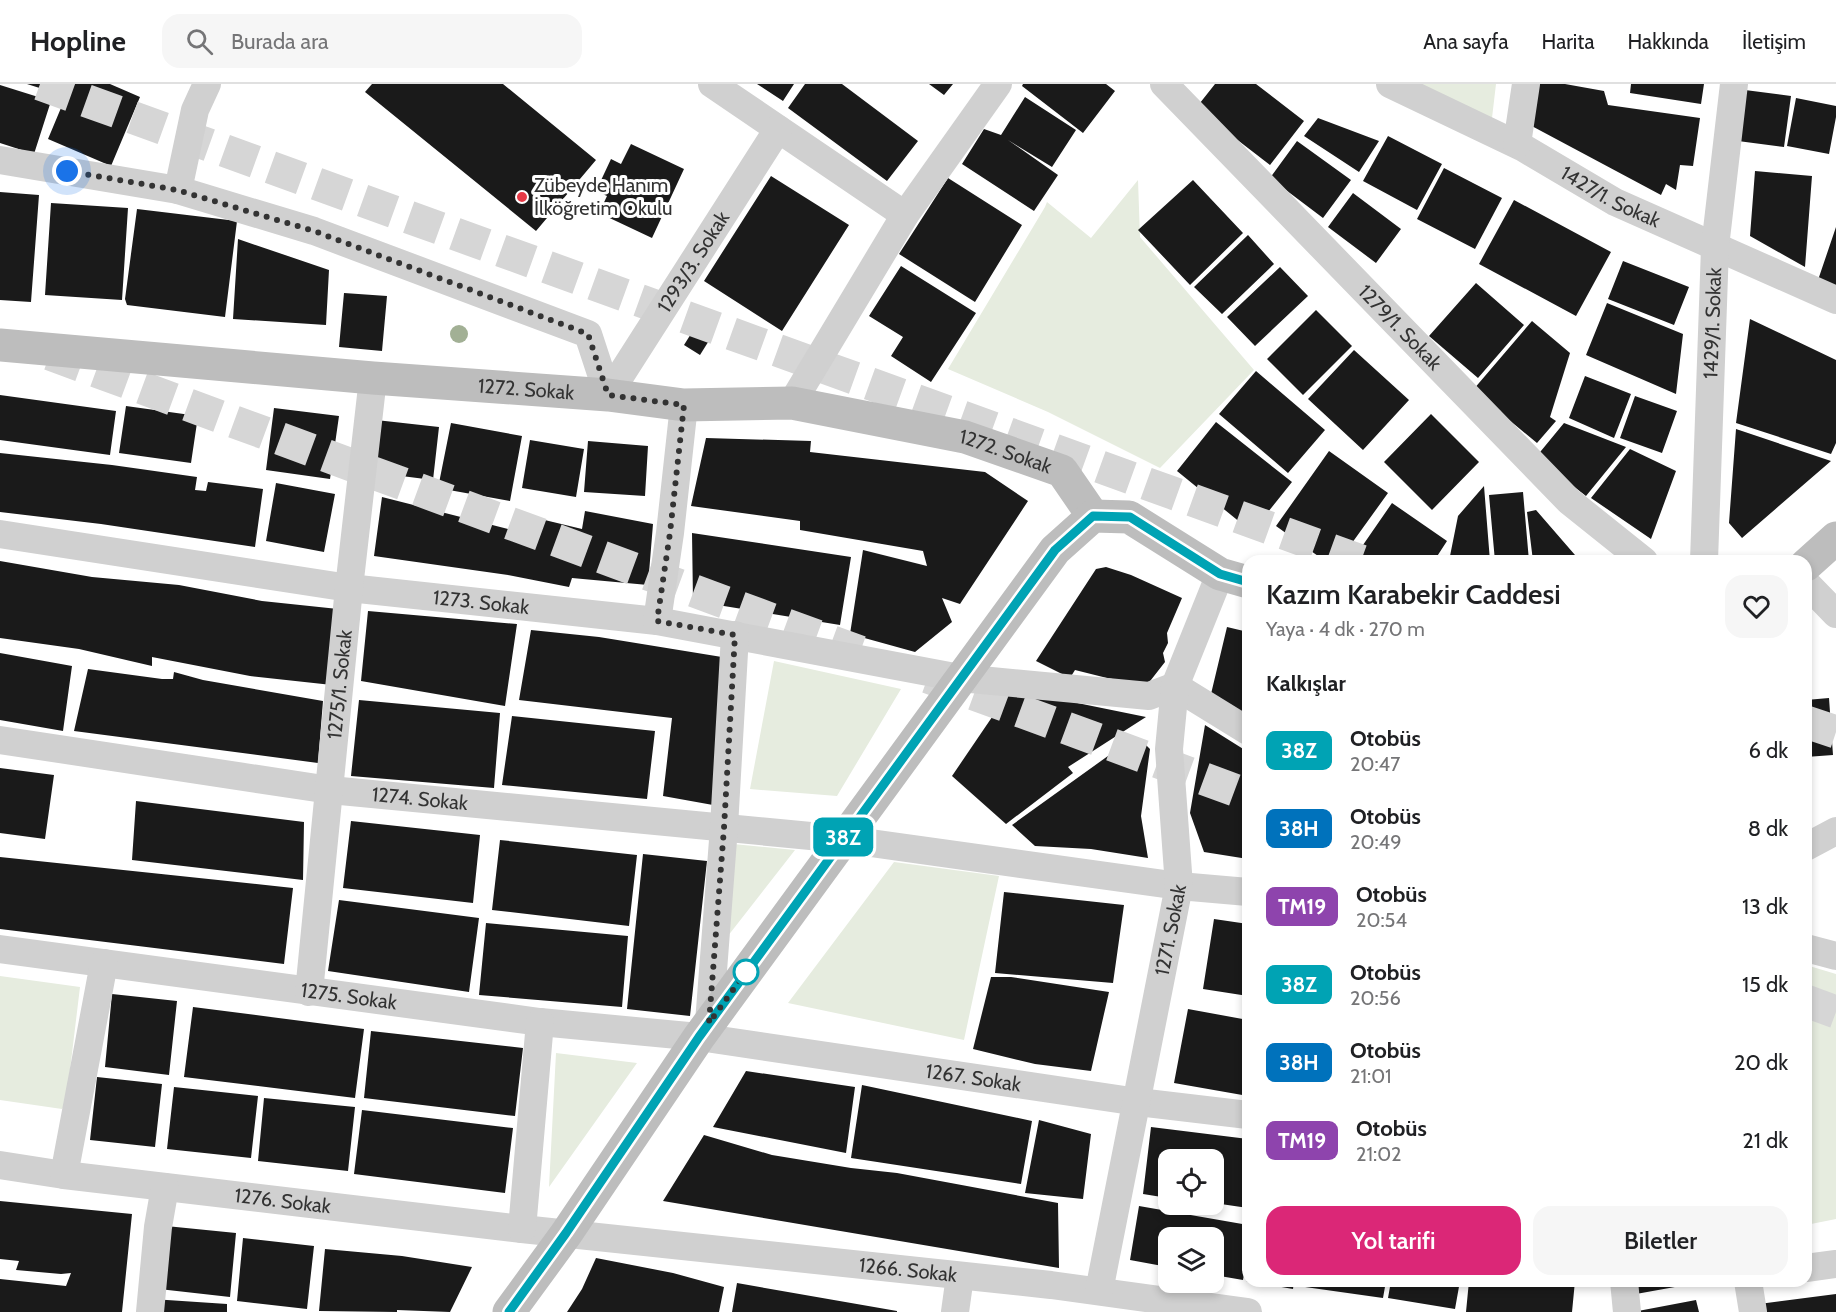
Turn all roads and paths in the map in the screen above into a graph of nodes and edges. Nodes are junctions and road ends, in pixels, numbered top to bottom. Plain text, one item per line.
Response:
1 (207, 84) edge
2 (712, 84) edge
3 (998, 84) edge
4 (1164, 84) edge
5 (1390, 84) edge
6 (1526, 84) edge
7 (1734, 84) edge
8 (778, 129) junction
9 (1517, 144) junction
10 (0, 160) edge
11 (177, 190) junction
12 (905, 215) junction
13 (1715, 247) junction
14 (1836, 300) edge
15 (0, 345) edge
16 (373, 378) junction
17 (608, 395) junction
18 (792, 403) junction
19 (684, 405) junction
20 (1093, 516) junction
21 (0, 534) edge
22 (1836, 538) edge
23 (1636, 555) edge
24 (1704, 555) edge
25 (1812, 560) edge
26 (1234, 578) edge
27 (349, 588) junction
28 (1812, 589) edge
29 (1836, 614) edge
30 (657, 621) junction
31 (735, 635) junction
32 (960, 678) junction
33 (1175, 686) junction
34 (1242, 727) edge
35 (0, 740) edge
36 (330, 790) junction
37 (724, 828) junction
38 (1836, 831) edge
39 (842, 839) junction
40 (1812, 844) edge
41 (1179, 886) junction
42 (1242, 891) edge
43 (0, 949) edge
44 (1812, 950) edge
45 (1836, 956) edge
46 (104, 963) junction
47 (309, 992) junction
48 (540, 1022) junction
49 (704, 1030) junction
50 (1138, 1102) junction
51 (1242, 1113) edge
52 (0, 1165) edge
53 (64, 1174) junction
54 (165, 1187) junction
55 (522, 1229) junction
56 (566, 1233) junction
57 (1836, 1264) edge
58 (1812, 1267) edge
59 (960, 1276) junction
60 (1625, 1287) edge
61 (1749, 1287) edge
62 (1099, 1291) junction
63 (1186, 1308) edge
64 (150, 1312) edge
65 (509, 1312) edge
66 (955, 1312) edge
67 (1248, 1312) edge
68 (1627, 1312) edge
69 (1753, 1312) edge

1 - 11 street
2 - 8 street
3 - 12 street
4 - 23 street, 1279/1. Sokak
5 - 9 street, 1427/1. Sokak
6 - 9 street
7 - 13 street, 1429/1. Sokak
8 - 12 street
8 - 17 street, 1293/3. Sokak
9 - 13 street, 1427/1. Sokak
10 - 11 street
11 - 17 street
12 - 18 street
13 - 14 street, 1427/1. Sokak
13 - 24 street, 1429/1. Sokak
15 - 16 main road, 1272. Sokak
16 - 17 main road, 1272. Sokak
16 - 27 street, 1275/1. Sokak
17 - 19 main road, 1272. Sokak
18 - 19 main road, 1272. Sokak
18 - 20 main road, 1272. Sokak
19 - 30 street
20 - 26 main road
20 - 32 main road
21 - 27 street, 1273. Sokak
22 - 25 main road
26 - 33 street, 1271. Sokak
27 - 30 street, 1273. Sokak
27 - 36 street, 1275/1. Sokak
28 - 29 street
30 - 31 street, 1273. Sokak
31 - 32 street, 1273. Sokak
31 - 37 street
32 - 33 street, 1273. Sokak
32 - 39 main road
33 - 34 street
33 - 41 street, 1271. Sokak
35 - 36 street, 1274. Sokak
36 - 37 street, 1274. Sokak
36 - 47 street, 1275/1. Sokak
37 - 39 street, 1274. Sokak
37 - 49 street
38 - 40 street
39 - 41 street, 1274. Sokak
39 - 49 main road
41 - 42 street, 1274. Sokak
41 - 50 street, 1271. Sokak
43 - 46 street, 1275. Sokak
44 - 45 street
46 - 47 street, 1275. Sokak
46 - 53 street
47 - 48 street, 1275. Sokak
48 - 49 street, 1275. Sokak
48 - 55 street
49 - 50 street, 1267. Sokak
49 - 56 main road
50 - 51 street, 1267. Sokak
50 - 62 street, 1271. Sokak
52 - 53 street, 1276. Sokak
53 - 54 street, 1276. Sokak
54 - 55 street, 1276. Sokak
54 - 64 street
55 - 56 street, 1276. Sokak
56 - 59 street, 1266. Sokak
56 - 65 main road
57 - 58 street
59 - 62 street, 1266. Sokak
59 - 66 street
60 - 68 street
61 - 69 street
62 - 63 street, 1266. Sokak
63 - 67 street, 1266. Sokak

